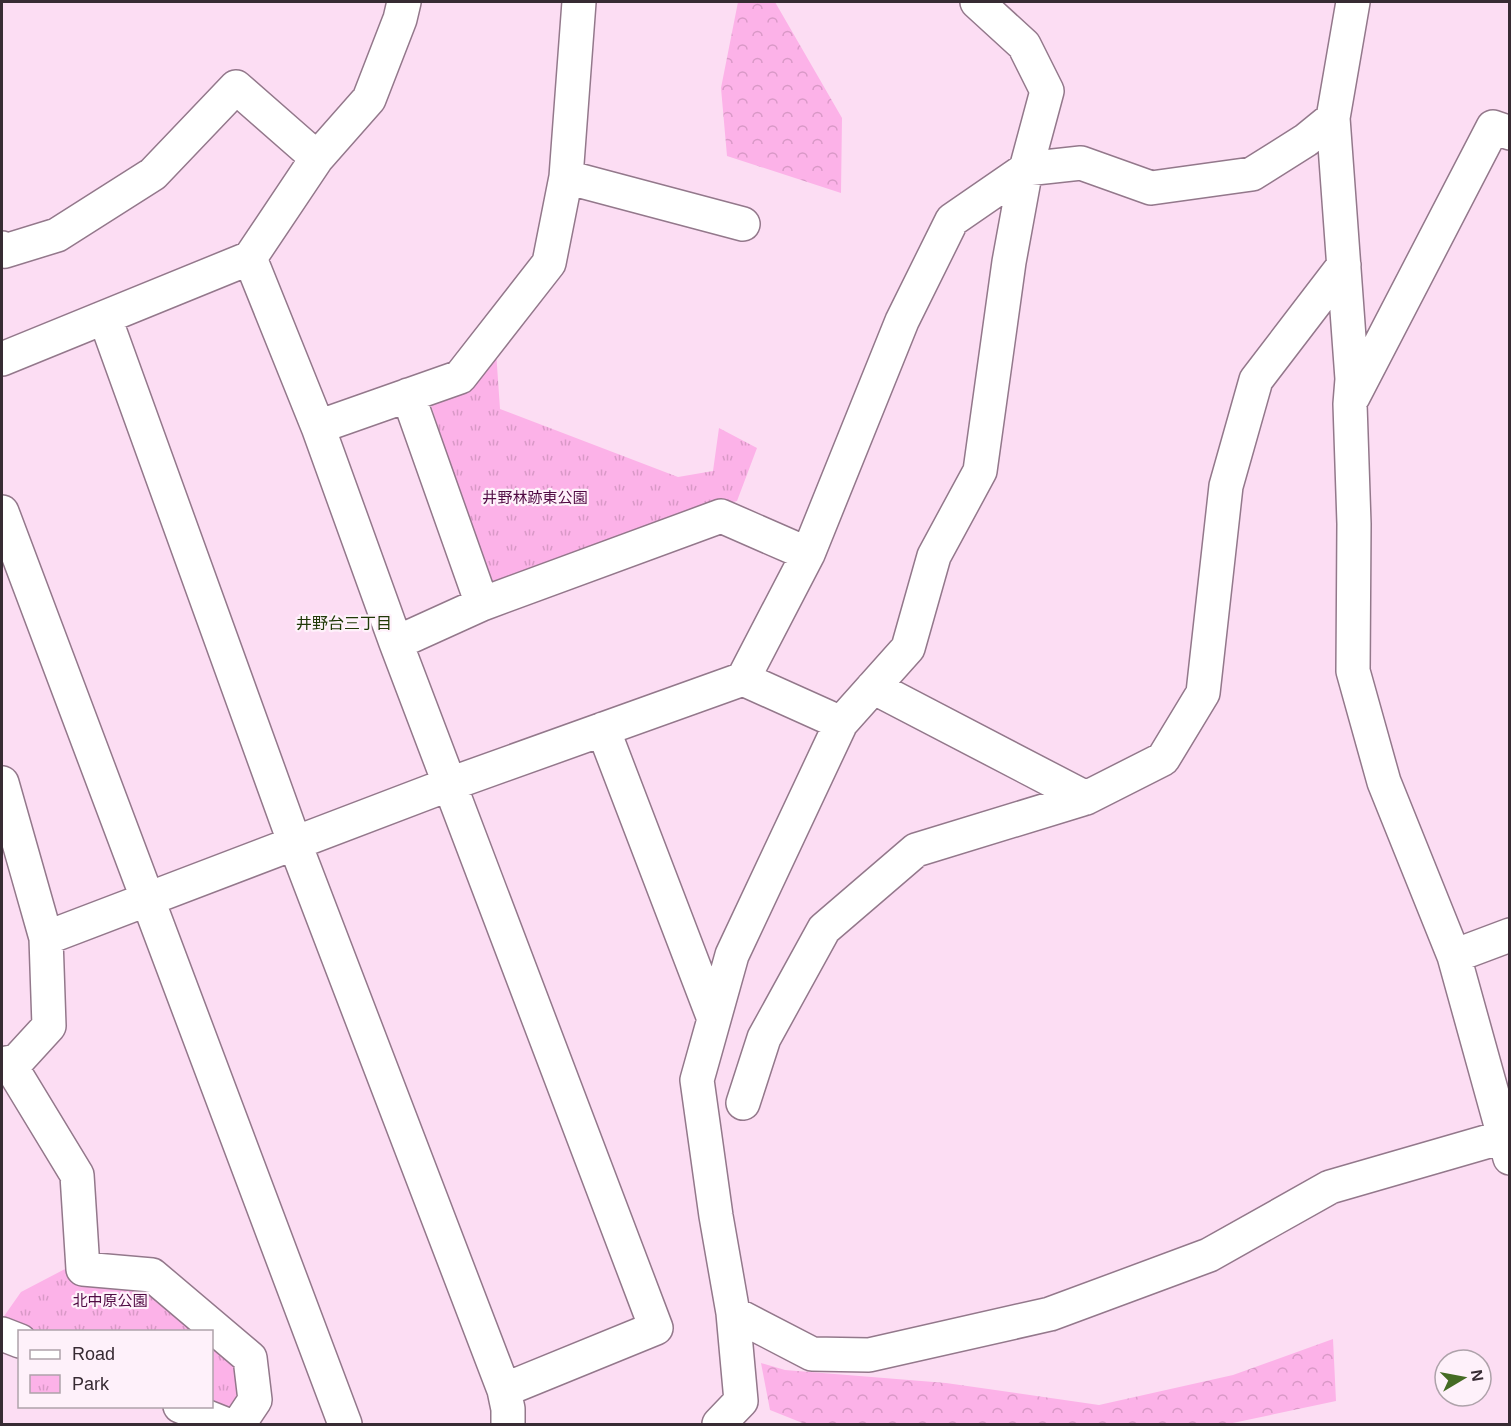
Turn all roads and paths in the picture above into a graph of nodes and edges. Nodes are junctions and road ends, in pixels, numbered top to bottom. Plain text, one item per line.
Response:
1 (404, 2) edge
2 (579, 2) edge
3 (977, 2) edge
4 (1353, 2) edge
5 (1333, 118) junction
6 (1509, 133) edge
7 (317, 158) junction
8 (1026, 170) junction
9 (566, 177) junction
10 (743, 224) dead end
11 (2, 248) edge
12 (250, 258) junction
13 (1344, 265) junction
14 (105, 318) junction
15 (2, 359) edge
16 (408, 395) junction
17 (1350, 404) junction
18 (318, 427) junction
19 (2, 512) edge
20 (808, 554) junction
21 (482, 604) junction
22 (396, 643) junction
23 (743, 679) junction
24 (873, 687) junction
25 (841, 723) junction
26 (603, 729) junction
27 (2, 783) edge
28 (450, 784) junction
29 (1086, 798) junction
30 (295, 844) junction
31 (146, 901) junction
32 (1509, 935) edge
33 (46, 938) junction
34 (1454, 956) junction
35 (714, 1018) junction
36 (5, 1064) edge
37 (743, 1103) dead end
38 (1506, 1147) edge
39 (733, 1312) junction
40 (2, 1334) edge
41 (18, 1340) edge
42 (504, 1390) junction
43 (182, 1408) edge
44 (225, 1425) edge
45 (239, 1425) edge
46 (345, 1425) edge
47 (508, 1425) edge
48 (719, 1425) edge

1 - 7 street
2 - 9 street
3 - 8 street
4 - 5 street
5 - 8 street
5 - 13 street
6 - 17 street
7 - 11 street
7 - 12 street
8 - 20 street
8 - 24 street
9 - 10 street
9 - 16 street
12 - 14 street
12 - 18 street
13 - 17 street
13 - 29 street
14 - 15 street
14 - 30 street
16 - 18 street
16 - 21 street
17 - 34 street
18 - 22 street
19 - 31 street
20 - 21 street
20 - 23 street
21 - 22 street
22 - 28 street
23 - 25 street
23 - 26 street
24 - 25 street
24 - 29 street
25 - 35 street
26 - 28 street
26 - 35 street
27 - 33 street
28 - 30 street
28 - 42 street
29 - 37 street
30 - 31 street
30 - 42 street
31 - 33 street
31 - 46 street
32 - 34 street
33 - 36 street
34 - 38 street
35 - 39 street
36 - 45 street
38 - 39 street
39 - 48 street
40 - 41 street
42 - 47 street
43 - 44 street

